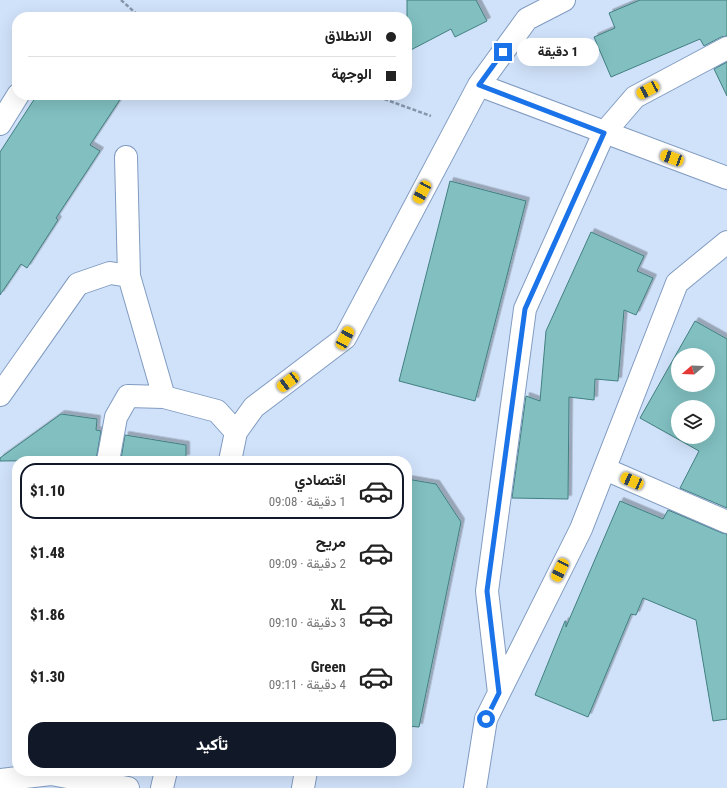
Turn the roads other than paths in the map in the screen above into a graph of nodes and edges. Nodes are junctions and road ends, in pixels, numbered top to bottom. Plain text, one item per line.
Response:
1 (564, 0) edge
2 (727, 48) edge
3 (479, 85) junction
4 (15, 100) edge
5 (0, 124) edge
6 (604, 133) junction
7 (126, 157) dead end
8 (727, 178) edge
9 (727, 242) edge
10 (129, 276) junction
11 (0, 394) edge
12 (164, 397) junction
13 (236, 432) junction
14 (109, 456) edge
15 (231, 456) edge
16 (604, 469) junction
17 (727, 522) edge
18 (499, 693) junction
19 (34, 776) edge
20 (62, 776) edge
21 (165, 776) edge
22 (305, 776) edge
23 (0, 780) edge
24 (128, 788) edge
25 (162, 788) edge
26 (303, 788) edge
27 (475, 788) edge

1 - 3 street
2 - 6 street
3 - 6 street
3 - 13 street
4 - 5 street
6 - 8 street
6 - 18 street
7 - 10 street
9 - 16 street
10 - 11 street
10 - 12 street
12 - 13 street
12 - 14 street
13 - 15 street
16 - 17 street
16 - 18 street
18 - 27 street
19 - 23 street
20 - 24 street
21 - 25 street
22 - 26 street

